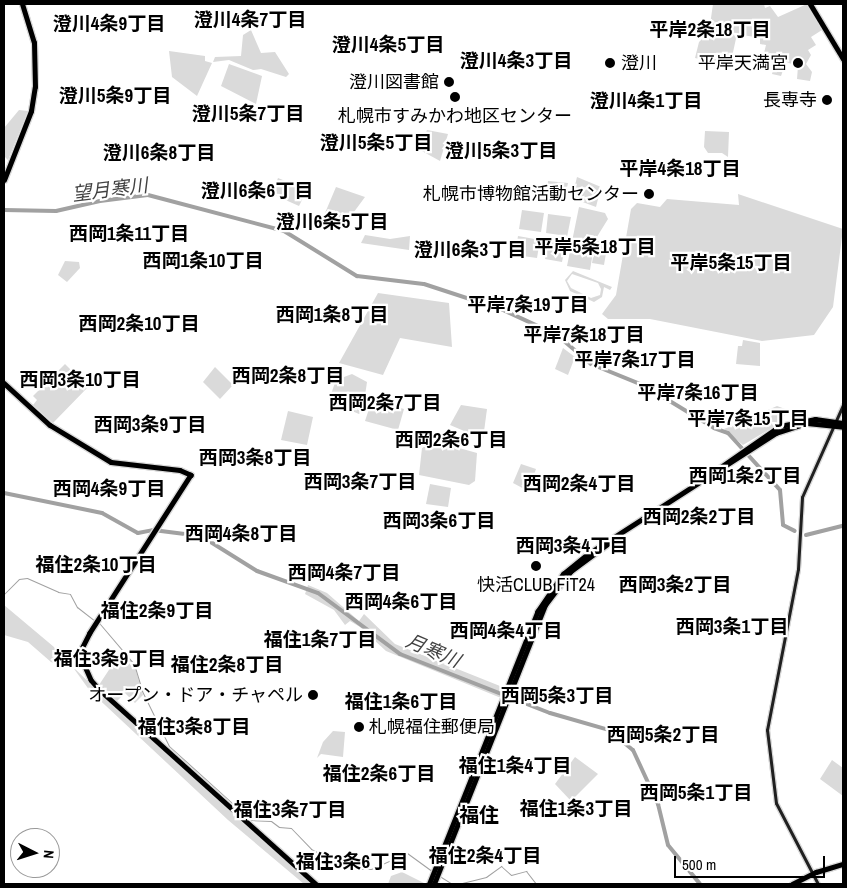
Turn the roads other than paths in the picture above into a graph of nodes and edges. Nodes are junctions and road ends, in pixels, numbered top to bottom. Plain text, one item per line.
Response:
1 (22, 4) edge
2 (810, 4) edge
3 (843, 59) edge
4 (4, 180) edge
5 (4, 383) edge
6 (843, 405) edge
7 (835, 423) junction
8 (843, 423) edge
9 (843, 427) edge
10 (505, 698) junction
11 (843, 864) edge
12 (811, 874) junction
13 (316, 884) edge
14 (429, 884) edge
15 (434, 884) edge
16 (792, 884) edge
17 (818, 884) edge

1 - 4 main road
2 - 3 highway
5 - 13 main road
6 - 7 main road
7 - 8 main road
7 - 9 main road
7 - 10 main road
7 - 12 main road
10 - 14 main road
10 - 15 main road
11 - 12 highway
12 - 16 highway
12 - 17 main road

